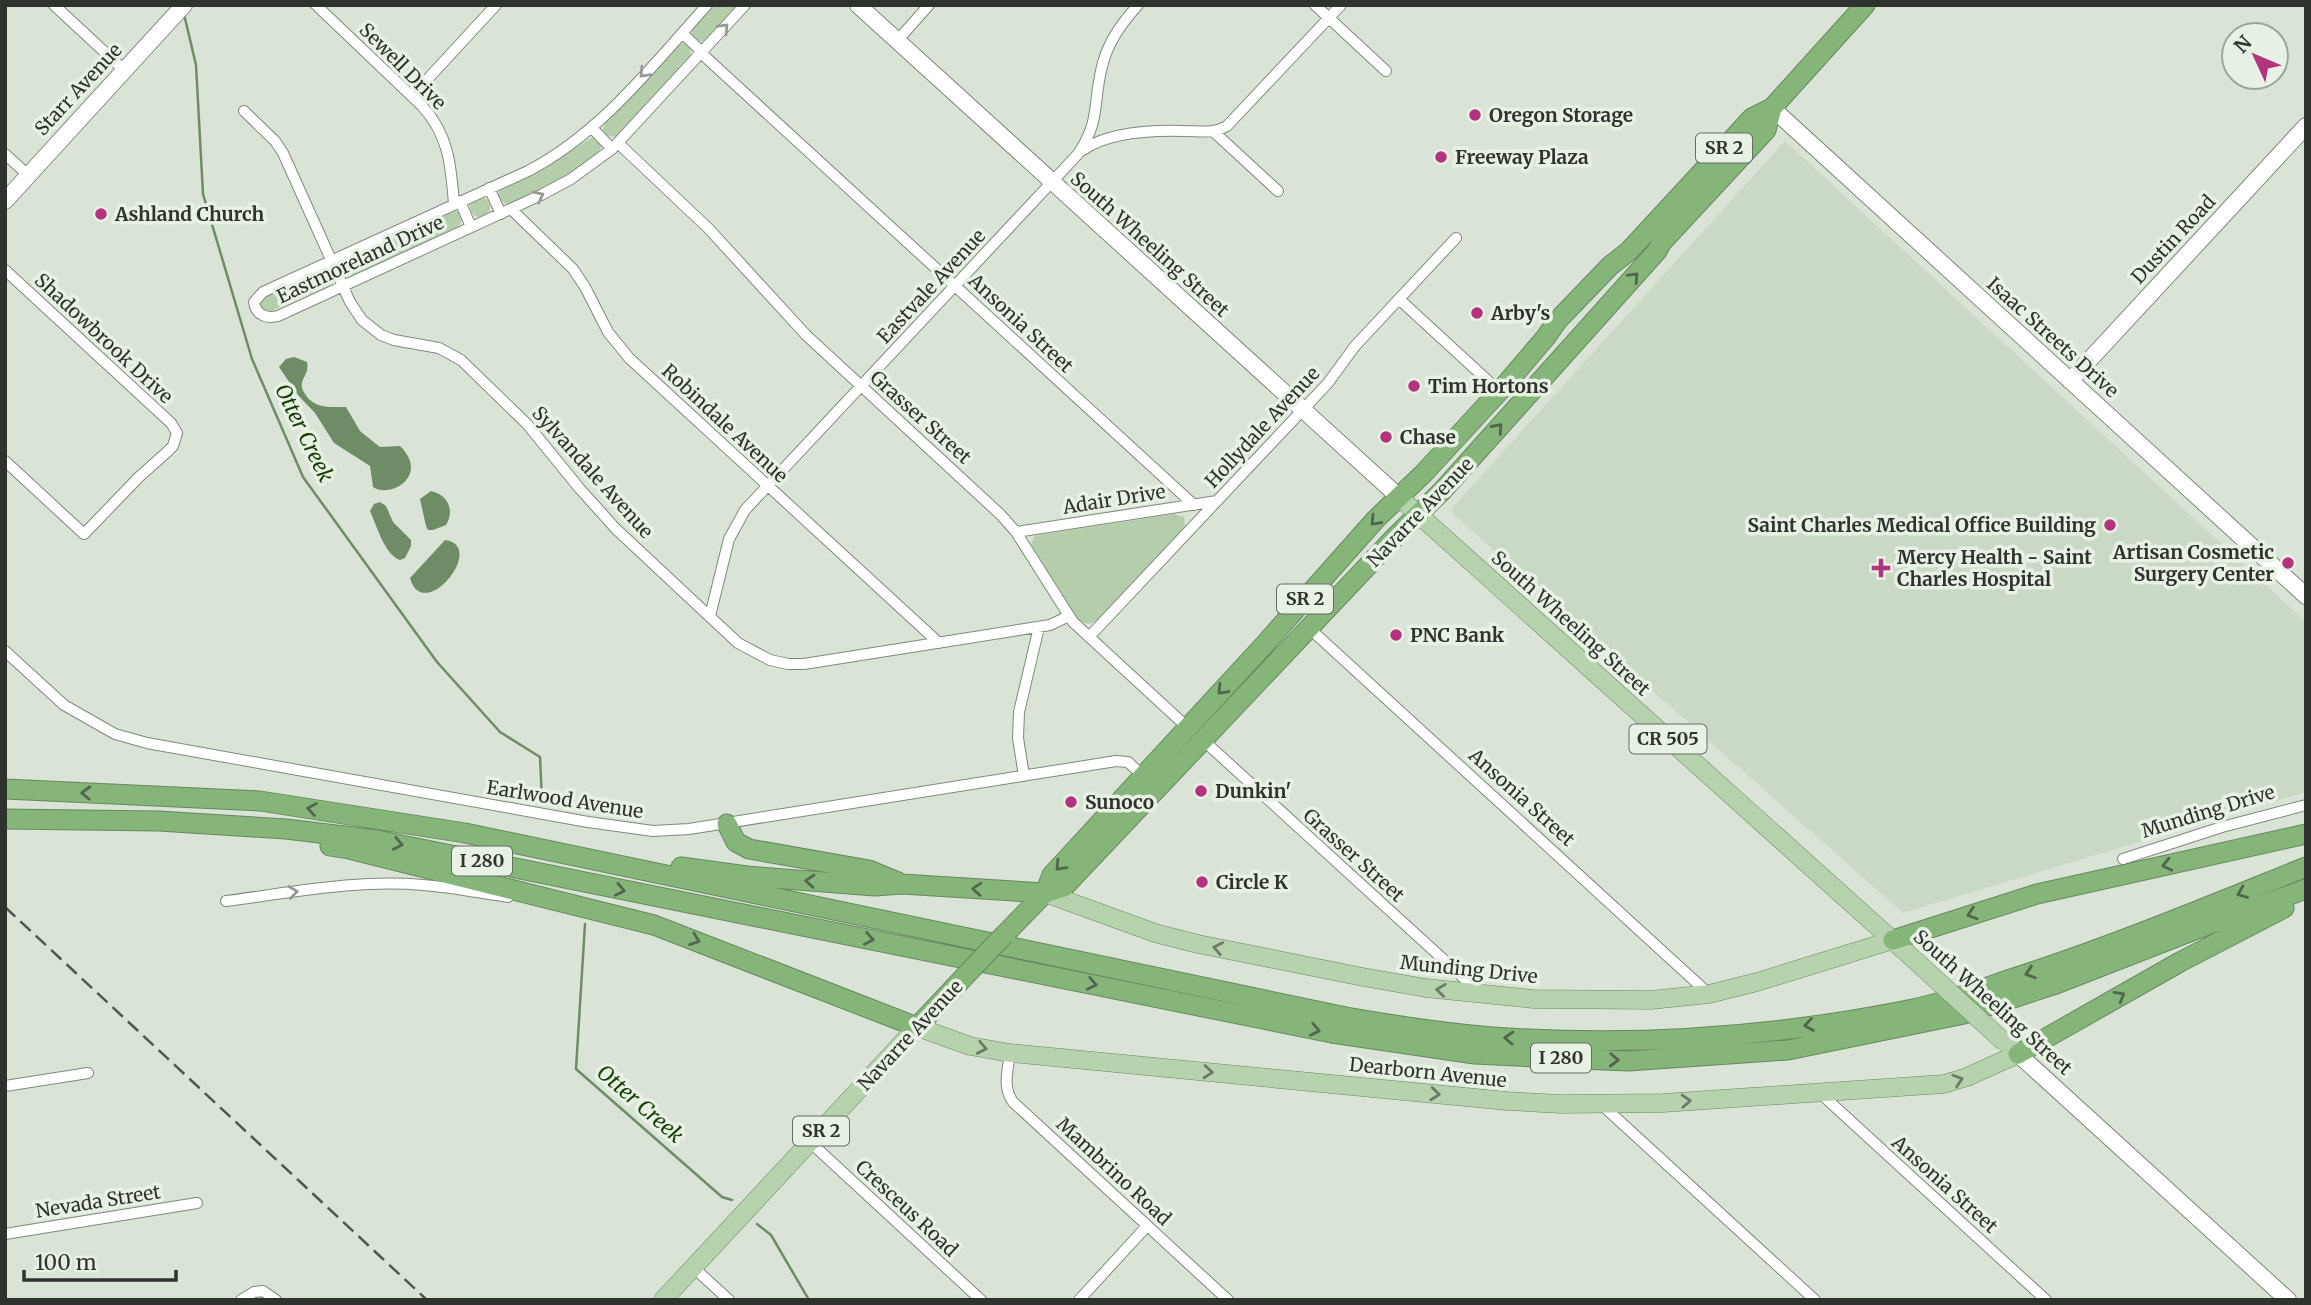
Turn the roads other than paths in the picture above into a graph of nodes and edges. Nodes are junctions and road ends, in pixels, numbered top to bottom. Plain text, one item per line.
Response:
1 (54, 5) edge
2 (184, 5) edge
3 (316, 5) edge
4 (707, 5) edge
5 (745, 5) edge
6 (858, 5) edge
7 (929, 5) edge
8 (1138, 5) edge
9 (1315, 5) edge
10 (1340, 5) edge
11 (1866, 5) edge
12 (495, 6) edge
13 (1329, 18) junction
14 (682, 33) junction
15 (897, 41) junction
16 (701, 52) junction
17 (124, 70) junction
18 (1386, 71) dead end
19 (412, 96) junction
20 (1772, 108) junction
21 (244, 111) dead end
22 (2306, 126) edge
23 (592, 128) junction
24 (1214, 132) junction
25 (615, 146) junction
26 (5, 154) edge
27 (1078, 154) junction
28 (1704, 170) junction
29 (29, 175) junction
30 (1052, 182) junction
31 (489, 188) junction
32 (1278, 191) dead end
33 (5, 201) edge
34 (457, 202) junction
35 (506, 212) junction
36 (471, 228) junction
37 (1456, 238) dead end
38 (1662, 242) junction
39 (331, 260) junction
40 (5, 270) edge
41 (1602, 274) junction
42 (343, 285) junction
43 (956, 286) junction
44 (1399, 299) junction
45 (2070, 382) junction
46 (861, 386) junction
47 (1499, 391) junction
48 (1523, 401) junction
49 (1303, 410) junction
50 (5, 461) edge
51 (767, 486) junction
52 (1399, 497) junction
53 (1217, 501) junction
54 (1194, 505) junction
55 (1418, 514) junction
56 (1016, 532) junction
57 (2306, 596) edge
58 (710, 616) junction
59 (1069, 616) junction
60 (1039, 627) junction
61 (1309, 628) junction
62 (1089, 637) junction
63 (939, 643) junction
64 (5, 651) edge
65 (1187, 728) junction
66 (1203, 740) junction
67 (1161, 754) junction
68 (1024, 776) junction
69 (1150, 783) junction
70 (5, 789) edge
71 (2306, 805) edge
72 (5, 819) edge
73 (159, 821) junction
74 (727, 824) junction
75 (2306, 834) edge
76 (1099, 851) junction
77 (548, 852) junction
78 (2123, 859) dead end
79 (2306, 867) edge
80 (902, 884) junction
81 (2306, 889) edge
82 (1045, 893) junction
83 (2306, 897) edge
84 (226, 901) dead end
85 (591, 909) junction
86 (1893, 940) junction
87 (1709, 994) junction
88 (1481, 995) junction
89 (917, 1027) junction
90 (2011, 1048) junction
91 (1010, 1053) junction
92 (88, 1073) dead end
93 (5, 1086) edge
94 (1820, 1093) junction
95 (1602, 1105) junction
96 (810, 1142) junction
97 (197, 1203) dead end
98 (1147, 1226) junction
99 (5, 1234) edge
100 (693, 1267) junction
101 (241, 1300) edge
102 (276, 1300) edge
103 (663, 1300) edge
104 (729, 1300) edge
105 (981, 1300) edge
106 (1079, 1300) edge
107 (1228, 1300) edge
108 (1815, 1300) edge
109 (2046, 1300) edge
110 (2288, 1300) edge

1 - 17 street
2 - 17 street, Starr Avenue
3 - 19 street, Sewell Drive
4 - 14 street, Eastmoreland Drive
16 -> 5 street, Eastmoreland Drive
6 - 15 street, South Wheeling Street
7 - 15 street
8 - 27 street, Eastvale Avenue
9 - 13 street
10 - 13 street
11 - 20 highway, Navarre Avenue / SR 2
12 - 19 street
13 - 18 street
13 - 24 street
14 - 16 street, Ansonia Street
14 -> 23 street, Eastmoreland Drive
15 - 30 street, South Wheeling Street
16 - 25 street, Eastmoreland Drive
16 - 43 street, Ansonia Street
17 - 29 street, Starr Avenue
19 - 34 street, Sewell Drive
20 - 28 highway, Navarre Avenue / SR 2
20 - 38 highway, Navarre Avenue / SR 2
20 - 45 street, Isaac Streets Drive
21 - 39 street, Sylvandale Avenue
22 - 45 street, Dustin Road
23 - 25 street, Grasser Street
23 - 31 street, Eastmoreland Drive
24 - 27 street
24 - 32 street
35 -> 25 street, Eastmoreland Drive
25 - 46 street, Grasser Street
26 - 29 street
27 - 30 street, Eastvale Avenue
28 - 38 highway
28 - 41 highway, Navarre Avenue / SR 2
29 - 33 street, Starr Avenue
30 - 43 street, Eastvale Avenue
30 - 49 street, South Wheeling Street
31 - 34 street, Eastmoreland Drive
31 - 35 street
34 - 36 street, Sewell Drive
34 - 39 street, Eastmoreland Drive
35 - 36 street, Eastmoreland Drive
35 - 51 street, Robindale Avenue
36 - 42 street, Eastmoreland Drive
37 - 44 street, Hollydale Avenue
48 -> 38 highway, Navarre Avenue / SR 2
39 - 42 street, Sylvandale Avenue
39 - 42 street, Eastmoreland Drive
40 - 50 street, Shadowbrook Drive
41 - 47 highway, Navarre Avenue / SR 2
41 - 48 highway
42 - 58 street, Sylvandale Avenue
43 - 46 street, Eastvale Avenue
43 - 54 street, Ansonia Street
44 - 47 street
44 - 49 street, Hollydale Avenue
45 - 57 street, Isaac Streets Drive
46 - 51 street, Eastvale Avenue
46 - 56 street, Grasser Street
47 - 52 highway, Navarre Avenue / SR 2
55 -> 48 highway, Navarre Avenue / SR 2
49 - 52 street, South Wheeling Street
49 - 53 street, Hollydale Avenue
51 - 58 street, Eastvale Avenue
51 - 63 street, Robindale Avenue
52 - 55 main road, South Wheeling Street / CR 505
52 -> 65 highway, Navarre Avenue / SR 2
53 - 54 street, Adair Drive
53 - 62 street, Hollydale Avenue
54 - 56 street, Adair Drive
55 - 61 highway, Navarre Avenue / SR 2
55 - 86 main road, South Wheeling Street / CR 505
56 - 59 street, Grasser Street
58 - 63 street, Sylvandale Avenue
59 - 60 street, Sylvandale Avenue
59 - 62 street, Grasser Street
60 - 63 street, Sylvandale Avenue
60 - 68 street
61 - 66 highway, Navarre Avenue / SR 2
61 - 87 street, Ansonia Street
62 - 65 street, Grasser Street
64 - 74 street, Earlwood Avenue
65 - 67 highway, Navarre Avenue / SR 2
65 - 69 highway
66 - 69 highway, Navarre Avenue / SR 2
66 - 88 street, Grasser Street
67 - 69 highway, Navarre Avenue / SR 2
67 - 76 highway
68 - 69 street, Earlwood Avenue
68 - 74 street, Earlwood Avenue
69 - 76 highway, Navarre Avenue / SR 2
69 -> 82 highway, Navarre Avenue / SR 2
77 -> 70 highway, I 280
71 - 78 street, Munding Drive
72 - 73 highway, I 280
73 -> 81 highway, I 280
73 - 85 highway
74 - 80 highway
75 -> 86 highway
76 - 82 highway, Navarre Avenue / SR 2
79 -> 77 highway, I 280
80 -> 77 highway
82 -> 80 highway
88 -> 82 main road, Munding Drive
82 - 89 highway, Navarre Avenue / SR 2, bridge
90 -> 83 highway
84 -> 85 street
85 -> 89 highway
86 - 87 main road, Munding Drive
86 - 90 main road, South Wheeling Street / CR 505, bridge
87 - 88 main road, Munding Drive
89 -> 91 main road, Dearborn Avenue
89 - 96 main road, Navarre Avenue / SR 2
94 -> 90 main road, Dearborn Avenue
90 - 110 street, South Wheeling Street / CR 505
91 -> 95 main road, Dearborn Avenue
91 - 98 street, Mambrino Road
92 - 93 street
95 -> 94 main road, Dearborn Avenue
94 - 109 street, Ansonia Street
95 - 108 street
96 - 100 main road, Navarre Avenue / SR 2
96 - 105 street, Cresceus Road
97 - 99 street, Nevada Street
98 - 106 street
98 - 107 street, Mambrino Road
100 - 103 main road, Navarre Avenue / SR 2
100 - 104 street
101 - 102 street

